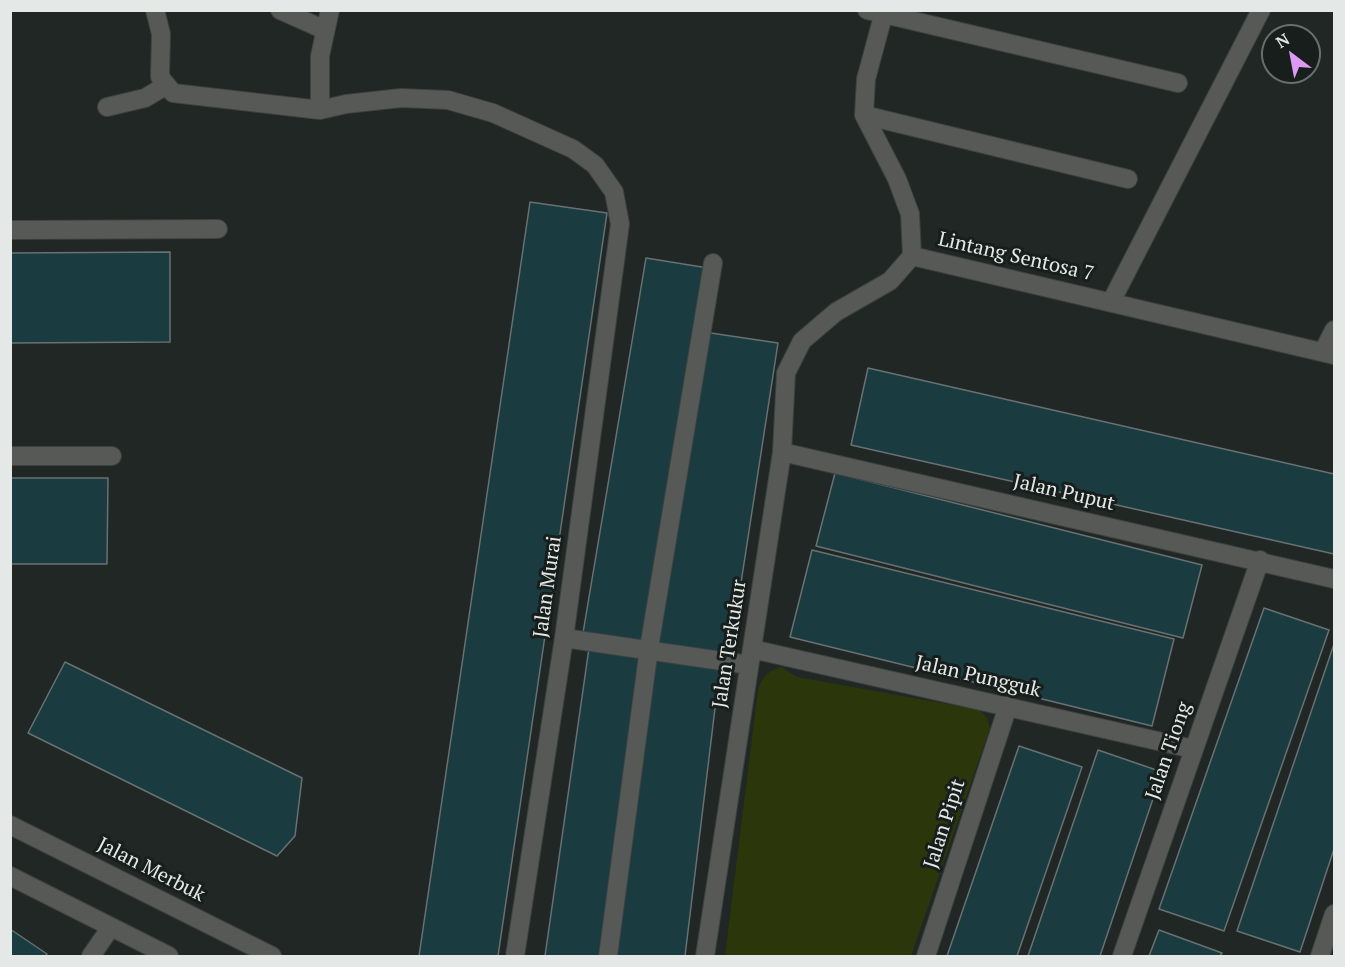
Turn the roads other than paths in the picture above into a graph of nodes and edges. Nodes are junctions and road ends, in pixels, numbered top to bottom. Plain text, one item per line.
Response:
1 (155, 10) edge
2 (280, 10) edge
3 (330, 10) edge
4 (1261, 10) edge
5 (875, 13) edge
6 (326, 30) junction
7 (1178, 83) dead end
8 (165, 86) junction
9 (107, 107) dead end
10 (320, 110) junction
11 (864, 115) junction
12 (1128, 179) dead end
13 (218, 229) dead end
14 (10, 230) edge
15 (912, 256) junction
16 (713, 262) dead end
17 (1111, 302) junction
18 (1335, 330) edge
19 (1329, 354) edge
20 (782, 452) junction
21 (10, 456) edge
22 (112, 456) dead end
23 (1260, 560) junction
24 (1335, 579) edge
25 (564, 638) junction
26 (648, 648) junction
27 (750, 657) junction
28 (1008, 706) junction
29 (1194, 749) junction
30 (10, 825) edge
31 (10, 876) edge
32 (1335, 914) edge
33 (111, 927) junction
34 (91, 957) edge
35 (169, 957) edge
36 (272, 957) edge
37 (515, 957) edge
38 (608, 957) edge
39 (705, 957) edge
40 (926, 957) edge
41 (1122, 957) edge
42 (1320, 957) edge

1 - 8 street
2 - 6 street
3 - 6 street
4 - 17 street
5 - 7 street
5 - 11 street
6 - 10 street
8 - 9 street
8 - 10 street, Jalan Murai
10 - 25 street, Jalan Murai
11 - 12 street
11 - 15 street
13 - 14 street
15 - 17 street, Lintang Sentosa 7
15 - 20 street, Jalan Terkukur
16 - 26 street
17 - 19 street, Lintang Sentosa 7
18 - 19 street
20 - 23 street, Jalan Puput
20 - 27 street, Jalan Terkukur
21 - 22 street
23 - 24 street, Jalan Puput
23 - 29 street, Jalan Tiong
25 - 26 street, Jalan Pungguk
25 - 37 street, Jalan Murai
26 - 27 street, Jalan Pungguk
26 - 38 street
27 - 28 street, Jalan Pungguk
27 - 39 street, Jalan Terkukur
28 - 29 street, Jalan Pungguk
28 - 40 street, Jalan Pipit
29 - 41 street, Jalan Tiong
30 - 36 street, Jalan Merbuk
31 - 33 street
32 - 42 street
33 - 34 street
33 - 35 street

